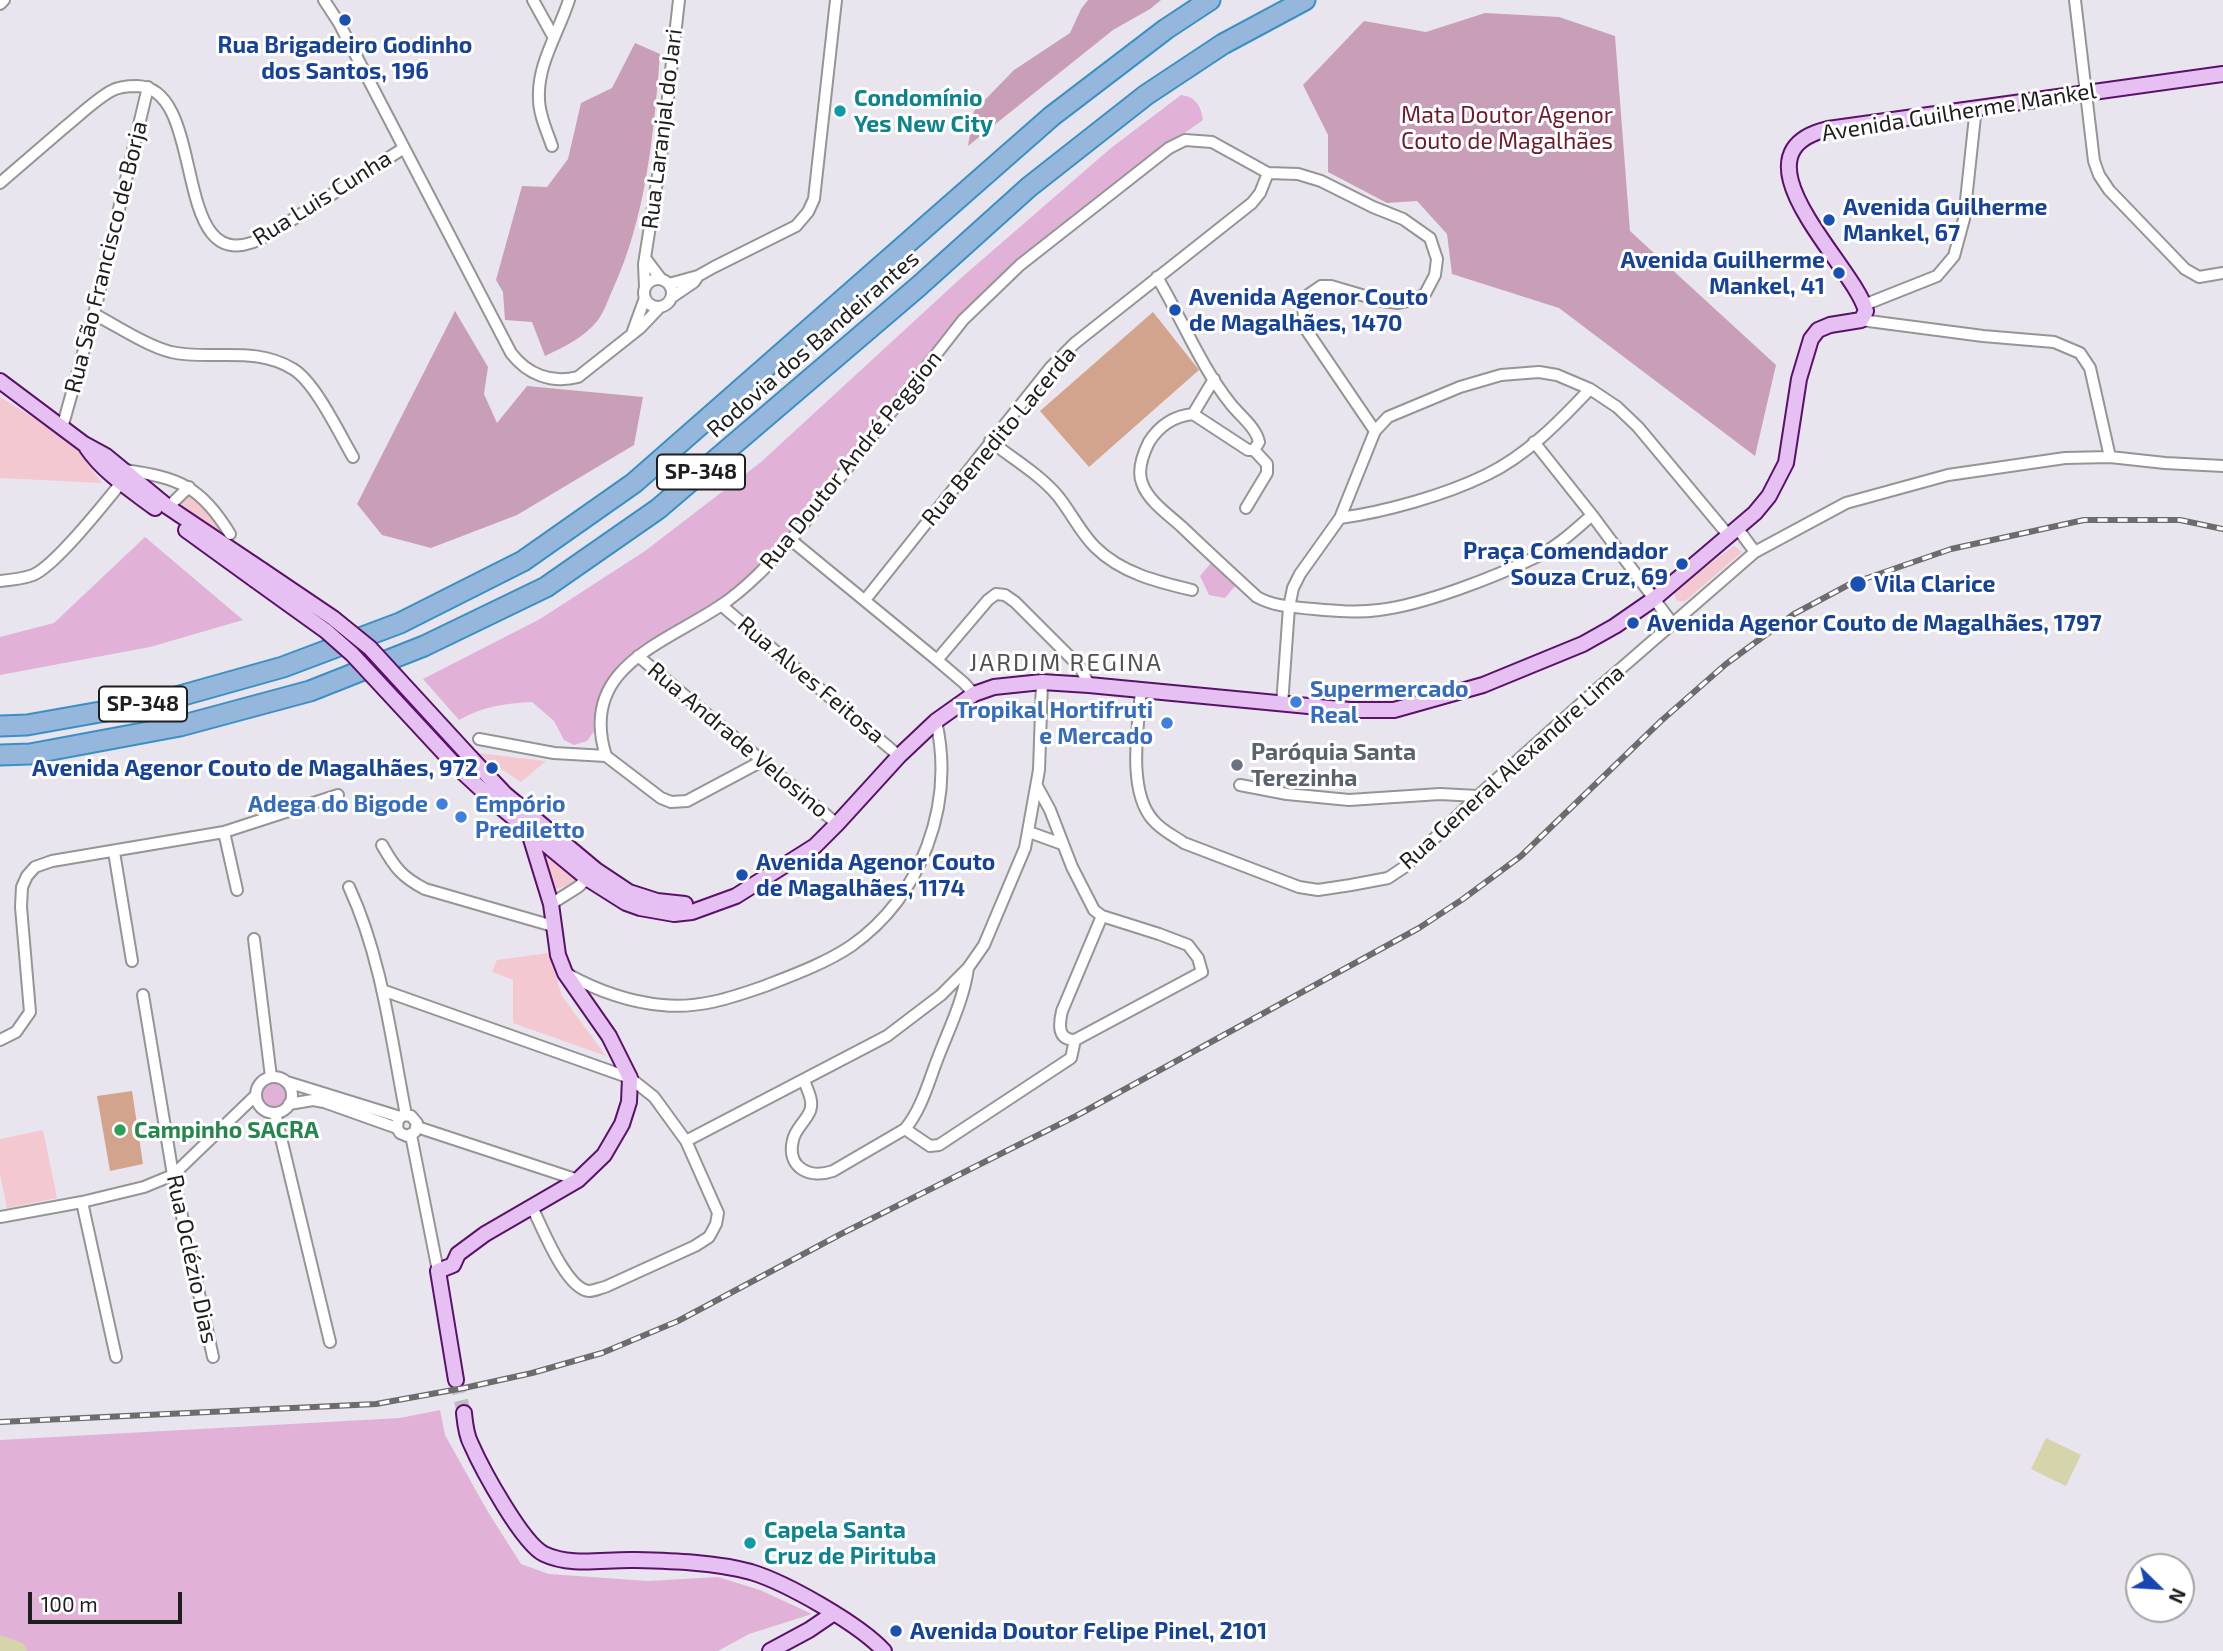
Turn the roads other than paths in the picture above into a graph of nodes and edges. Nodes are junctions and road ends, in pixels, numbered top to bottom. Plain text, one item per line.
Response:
1 (4, 0) edge
2 (324, 0) edge
3 (533, 0) edge
4 (569, 0) edge
5 (679, 0) edge
6 (836, 0) edge
7 (1210, 0) edge
8 (1305, 0) edge
9 (2075, 0) edge
10 (0, 4) edge
11 (554, 38) junction
12 (2223, 74) edge
13 (148, 87) junction
14 (2085, 93) junction
15 (1976, 107) junction
16 (552, 146) dead end
17 (404, 148) junction
18 (1268, 173) junction
19 (0, 183) edge
20 (645, 258) junction
21 (2223, 273) edge
22 (698, 276) junction
23 (1157, 277) junction
24 (665, 281) junction
25 (645, 293) junction
26 (672, 297) junction
27 (1864, 305) junction
28 (660, 307) junction
29 (94, 314) junction
30 (1861, 320) junction
31 (634, 331) junction
32 (1214, 379) junction
33 (0, 381) edge
34 (1590, 389) junction
35 (1193, 414) junction
36 (62, 428) junction
37 (1375, 431) junction
38 (990, 441) junction
39 (1534, 442) junction
40 (1254, 450) junction
41 (353, 457) dead end
42 (2110, 457) junction
43 (2223, 466) edge
44 (122, 476) junction
45 (189, 487) junction
46 (168, 507) junction
47 (1246, 508) dead end
48 (1592, 515) junction
49 (1340, 518) junction
50 (1733, 532) junction
51 (230, 534) dead end
52 (790, 540) junction
53 (1755, 552) junction
54 (259, 575) junction
55 (0, 580) edge
56 (1192, 590) dead end
57 (1654, 598) junction
58 (865, 600) junction
59 (721, 605) junction
60 (1289, 607) junction
61 (1672, 623) junction
62 (638, 656) junction
63 (937, 660) junction
64 (1042, 682) junction
65 (1089, 685) junction
66 (1141, 691) junction
67 (974, 694) junction
68 (1282, 705) junction
69 (936, 721) junction
70 (0, 726) edge
71 (479, 739) dead end
72 (0, 755) edge
73 (606, 755) junction
74 (900, 756) junction
75 (762, 761) junction
76 (1240, 785) dead end
77 (1037, 786) junction
78 (338, 795) dead end
79 (1478, 796) junction
80 (519, 823) junction
81 (837, 824) junction
82 (535, 828) junction
83 (224, 832) junction
84 (1029, 832) junction
85 (1062, 844) junction
86 (382, 845) dead end
87 (114, 852) junction
88 (534, 852) junction
89 (592, 874) junction
90 (349, 887) dead end
91 (237, 890) dead end
92 (551, 904) junction
93 (1102, 916) junction
94 (553, 926) junction
95 (254, 939) dead end
96 (132, 961) dead end
97 (968, 968) junction
98 (565, 973) junction
99 (382, 990) junction
100 (143, 995) dead end
101 (0, 1040) edge
102 (1075, 1040) junction
103 (271, 1077) junction
104 (630, 1078) junction
105 (804, 1080) junction
106 (287, 1082) junction
107 (256, 1095) junction
108 (289, 1104) junction
109 (275, 1113) junction
110 (401, 1120) junction
111 (905, 1129) junction
112 (414, 1131) junction
113 (686, 1142) junction
114 (173, 1175) junction
115 (578, 1181) junction
116 (82, 1202) junction
117 (532, 1208) junction
118 (0, 1217) edge
119 (438, 1271) junction
120 (330, 1342) dead end
121 (116, 1357) dead end
122 (213, 1357) dead end
123 (456, 1380) tunnel mouth
124 (464, 1413) tunnel mouth
125 (834, 1613) junction
126 (770, 1651) edge
127 (884, 1651) edge

1 - 10 street
2 - 17 street
3 - 11 street
4 - 11 street
5 - 20 street, Rua Laranjal do Jari
6 - 22 street
7 - 70 highway, Rodovia dos Bandeirantes / SP-348
8 - 72 highway, Rodovia dos Bandeirantes / SP-348
9 - 14 street
11 - 16 street
12 - 14 street, Avenida Guilherme Mankel
13 - 17 street, Rua Luis Cunha
13 - 19 street
13 - 29 street, Rua São Francisco de Borja
14 - 15 street, Avenida Guilherme Mankel
14 - 21 street
15 - 27 street
15 - 27 street, Avenida Guilherme Mankel
17 - 31 street
18 - 23 street, Rua Benedito Lacerda
18 - 37 street
18 - 52 street, Rua Doutor André Peggion
20 - 24 street, Rua Laranjal do Jari
20 - 25 street, Rua Laranjal do Jari
22 - 24 street
22 - 26 street
23 - 32 street
23 - 38 street, Rua Benedito Lacerda
24 - 25 street
24 - 26 street
25 - 28 street
25 - 31 street, Rua Laranjal do Jari
26 - 28 street
27 - 30 street
28 - 31 street
29 - 36 street, Rua São Francisco de Borja
29 - 41 street
30 - 42 street
30 - 50 street
32 - 35 street
32 - 40 street
33 - 36 street
34 - 37 street
34 - 39 street
34 - 50 street
35 - 40 street
35 - 60 street
36 - 44 street
37 - 49 street
38 - 56 street
38 - 58 street, Rua Benedito Lacerda
39 - 48 street
39 - 49 street
40 - 47 street
42 - 43 street, Rua General Alexandre Lima
42 - 53 street, Rua General Alexandre Lima
44 - 45 street
44 - 46 street
44 - 54 street
44 - 55 street
45 - 46 street
45 - 51 street
46 - 54 street
48 - 57 street
48 - 60 street
49 - 60 street
50 - 53 street
50 - 57 street
52 - 58 street
52 - 59 street, Rua Doutor André Peggion
53 - 61 street, Rua General Alexandre Lima
54 - 80 street, bridge
54 - 82 street, bridge
57 - 61 street
57 - 68 street
58 - 63 street
59 - 62 street, Rua Doutor André Peggion
59 - 74 street, Rua Alves Feitosa
60 - 68 street
61 - 79 street, Rua General Alexandre Lima
62 - 73 street, Rua Doutor André Peggion
62 - 75 street, Rua Andrade Velosino
63 - 65 street
63 - 67 street
64 - 65 street
64 - 67 street
64 - 77 street
65 - 66 street
66 - 68 street
66 - 79 street, Rua General Alexandre Lima
67 - 69 street
69 - 74 street
69 - 98 street
71 - 73 street
73 - 75 street
74 - 81 street
75 - 81 street, Rua Andrade Velosino
76 - 79 street
77 - 84 street
77 - 85 street
78 - 83 street
80 - 82 street
80 - 88 street
81 - 89 street
82 - 88 street
82 - 89 street
83 - 87 street
83 - 91 street
84 - 85 street
84 - 97 street
85 - 93 street
86 - 94 street
87 - 96 street
87 - 101 street
88 - 92 street
89 - 92 street
90 - 99 street
92 - 94 street
93 - 102 street
93 - 102 street
94 - 98 street
95 - 103 street
97 - 105 street
97 - 111 street
98 - 104 street
99 - 104 street
99 - 110 street
100 - 114 street, Rua Oclézio Dias
102 - 111 street
103 - 106 street
103 - 107 street
104 - 113 street
104 - 115 street
105 - 111 street
105 - 113 street
106 - 108 street
106 - 110 street
107 - 109 street
107 - 114 street
108 - 109 street
108 - 110 street
109 - 120 street
110 - 112 street
110 - 112 street
112 - 115 street
112 - 119 street
113 - 117 street
114 - 116 street
114 - 122 street, Rua Oclézio Dias
115 - 117 street
116 - 118 street
116 - 121 street
117 - 119 street
119 - 123 street
124 - 125 street
125 - 126 street
125 - 127 street

